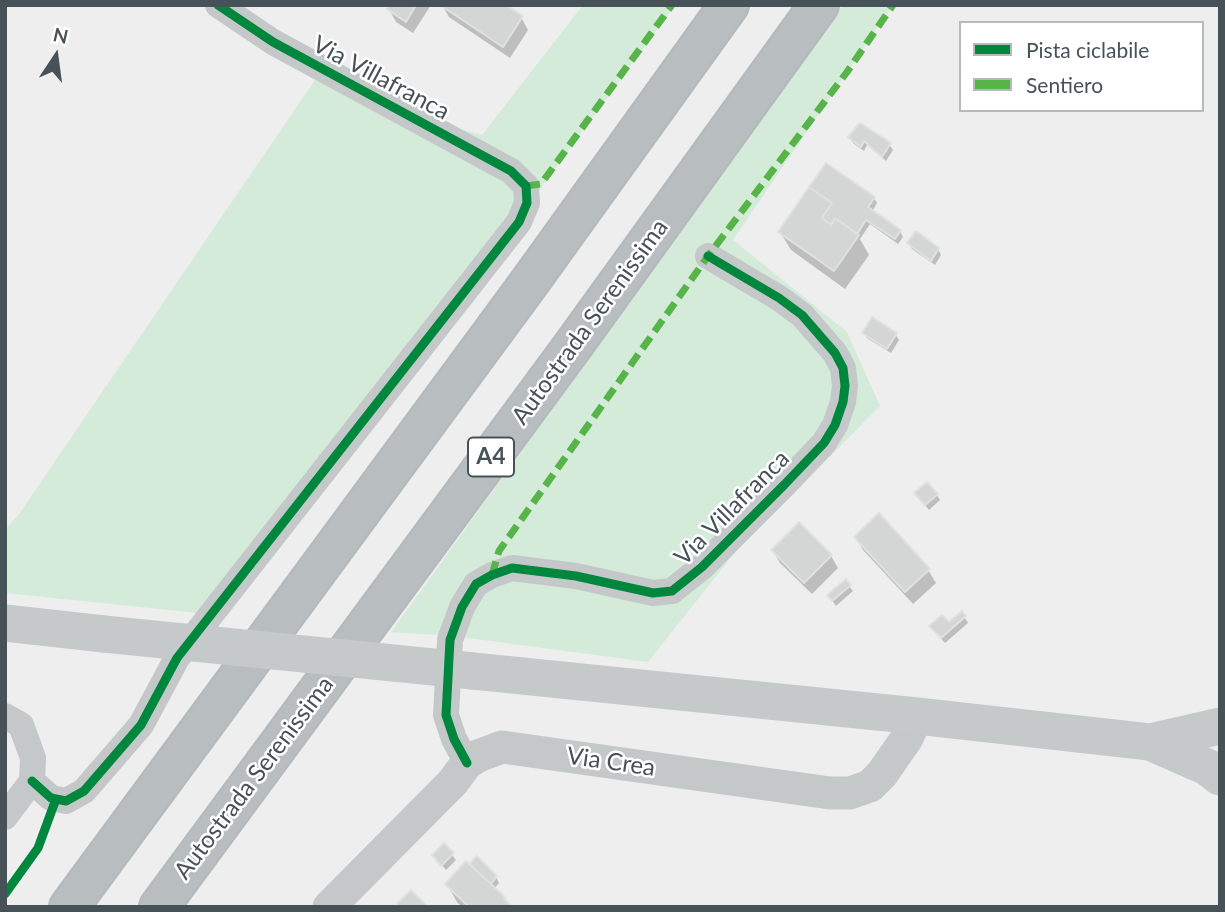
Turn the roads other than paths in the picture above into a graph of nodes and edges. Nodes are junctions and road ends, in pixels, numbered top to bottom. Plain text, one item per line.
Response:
1 (218, 5) edge
2 (729, 5) edge
3 (819, 5) edge
4 (708, 256) dead end
5 (336, 542) junction
6 (5, 623) edge
7 (5, 716) edge
8 (917, 716) junction
9 (1220, 726) edge
10 (1150, 743) junction
11 (467, 764) junction
12 (1220, 777) edge
13 (32, 781) junction
14 (5, 817) edge
15 (44, 907) edge
16 (69, 907) edge
17 (159, 907) edge
18 (329, 907) edge

1 - 13 street, Via Villafranca
2 - 5 highway
3 - 17 highway, Autostrada Serenissima / A4
4 - 11 street, Via Villafranca
5 - 15 highway
5 - 16 highway
6 - 8 main road, bridge
7 - 13 street
8 - 10 main road
8 - 11 street, Via Crea
9 - 10 main road
10 - 12 main road
11 - 18 street, Via Crea
13 - 14 street

